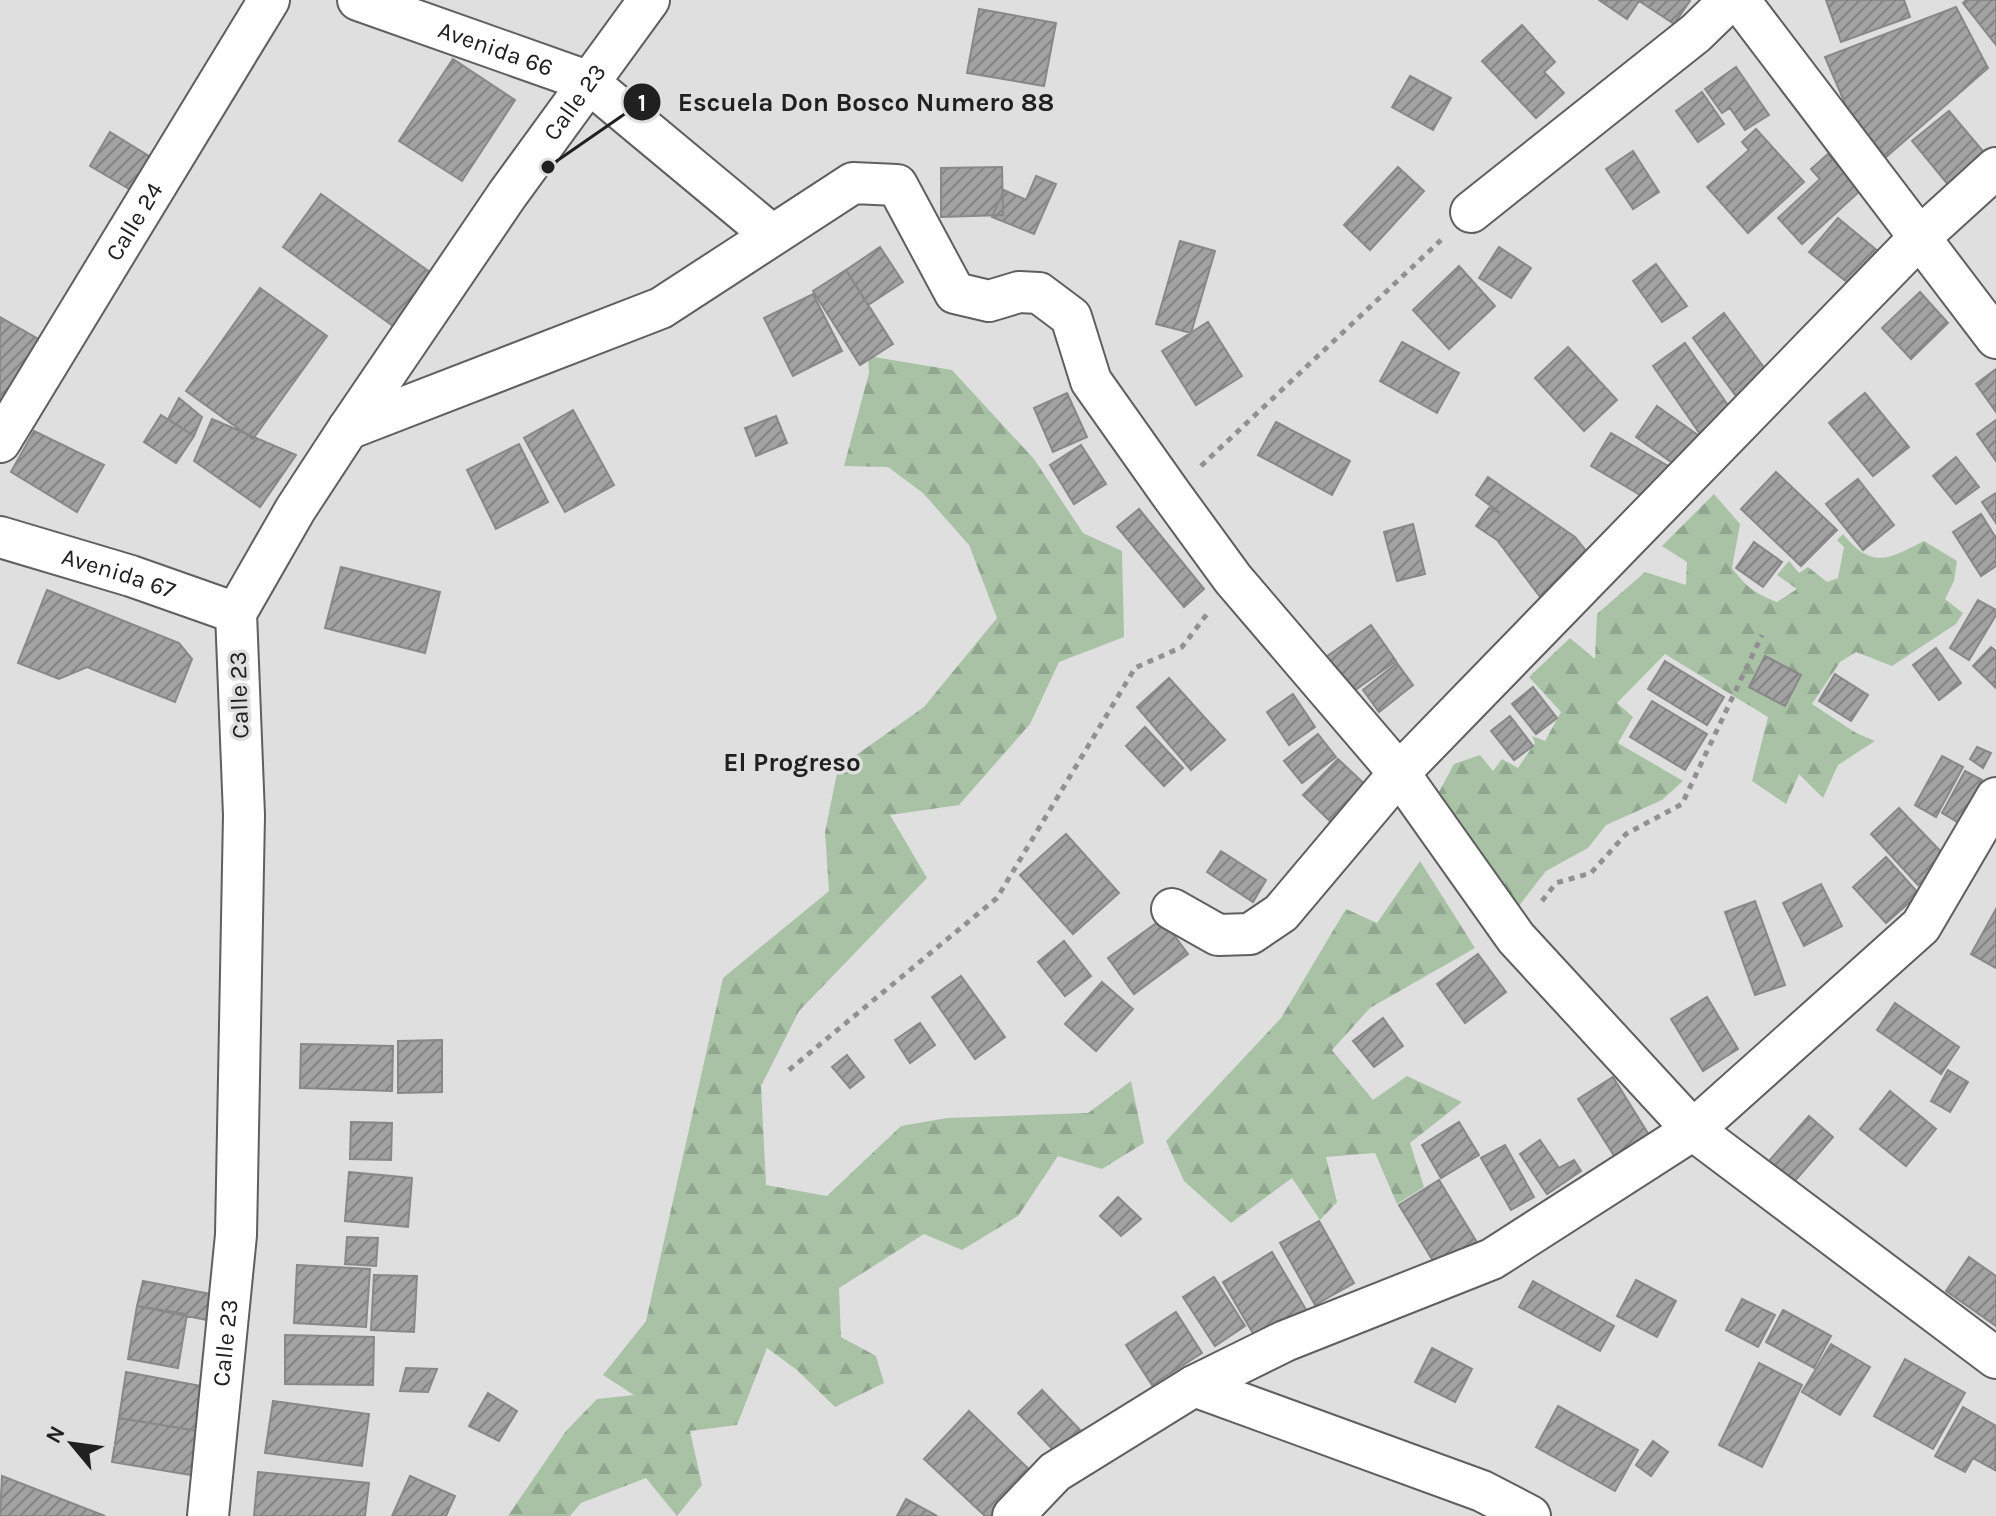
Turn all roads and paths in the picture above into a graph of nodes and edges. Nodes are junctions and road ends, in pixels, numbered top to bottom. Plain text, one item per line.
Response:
1 (269, 0) edge
2 (358, 0) edge
3 (649, 0) edge
4 (1730, 0) edge
5 (1739, 0) edge
6 (587, 81) junction
7 (1996, 168) edge
8 (1471, 212) joint
9 (772, 235) junction
10 (1918, 239) junction
11 (1996, 338) edge
12 (348, 429) junction
13 (0, 442) edge
14 (1171, 494) junction
15 (0, 537) edge
16 (1233, 579) junction
17 (236, 613) junction
18 (1762, 635) dead end
19 (1399, 773) junction
20 (1996, 798) edge
21 (1172, 909) dead end
22 (1516, 938) junction
23 (789, 1070) dead end
24 (1693, 1130) junction
25 (1996, 1358) edge
26 (1194, 1386) junction
27 (208, 1516) edge
28 (1013, 1516) edge
29 (1530, 1516) edge

1 - 13 street, Calle 24
2 - 6 street, Avenida 66
3 - 6 street, Calle 23
4 - 8 street
5 - 10 street
6 - 9 street, Avenida 66
6 - 12 street, Calle 23
7 - 10 street
8 - 14 path
9 - 12 street
9 - 14 street
10 - 11 street
10 - 19 street
12 - 17 street, Calle 23
14 - 16 street
15 - 17 street, Avenida 67
16 - 19 street
16 - 23 path
17 - 27 street, Calle 23
18 - 22 path
19 - 21 street
19 - 22 street
20 - 24 street
22 - 24 street
24 - 25 street
24 - 26 street
26 - 28 street
26 - 29 street

